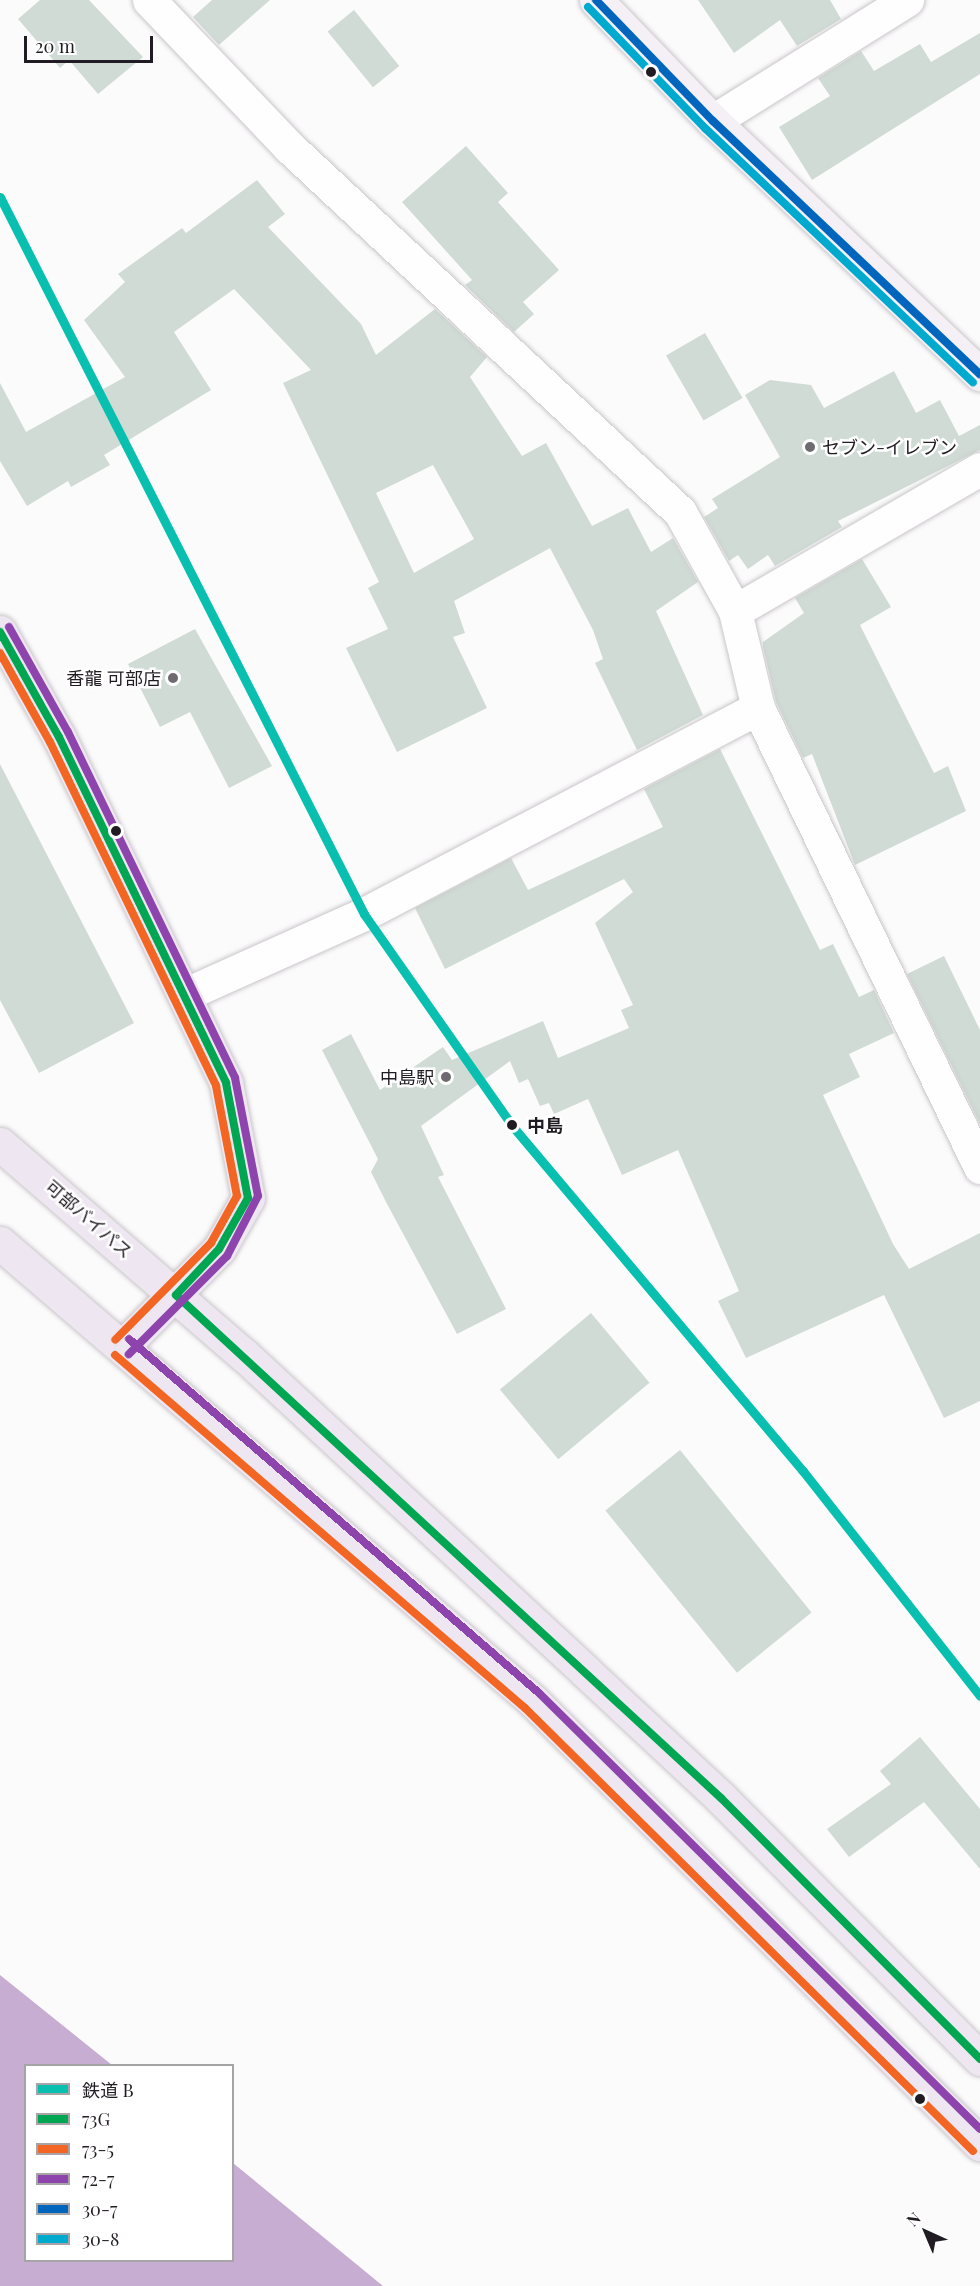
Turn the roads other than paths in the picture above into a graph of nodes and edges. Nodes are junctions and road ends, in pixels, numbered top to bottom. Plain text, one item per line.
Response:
1 (149, 0) edge
2 (596, 0) edge
3 (907, 0) edge
4 (713, 121) junction
5 (980, 374) edge
6 (980, 469) edge
7 (735, 611) junction
8 (0, 632) edge
9 (758, 708) junction
10 (186, 994) junction
11 (0, 1144) edge
12 (980, 1167) edge
13 (0, 1243) edge
14 (176, 1295) junction
15 (122, 1347) junction
16 (980, 2059) edge
17 (980, 2144) edge

1 - 7 street
2 - 4 main road
3 - 4 street
4 - 5 main road
6 - 7 street
7 - 9 street
8 - 10 highway
9 - 10 street
9 - 12 street
10 - 14 highway
11 - 14 highway, 可部バイパス
13 - 15 highway
14 - 15 highway
14 - 16 highway, 可部バイパス
15 - 17 highway

